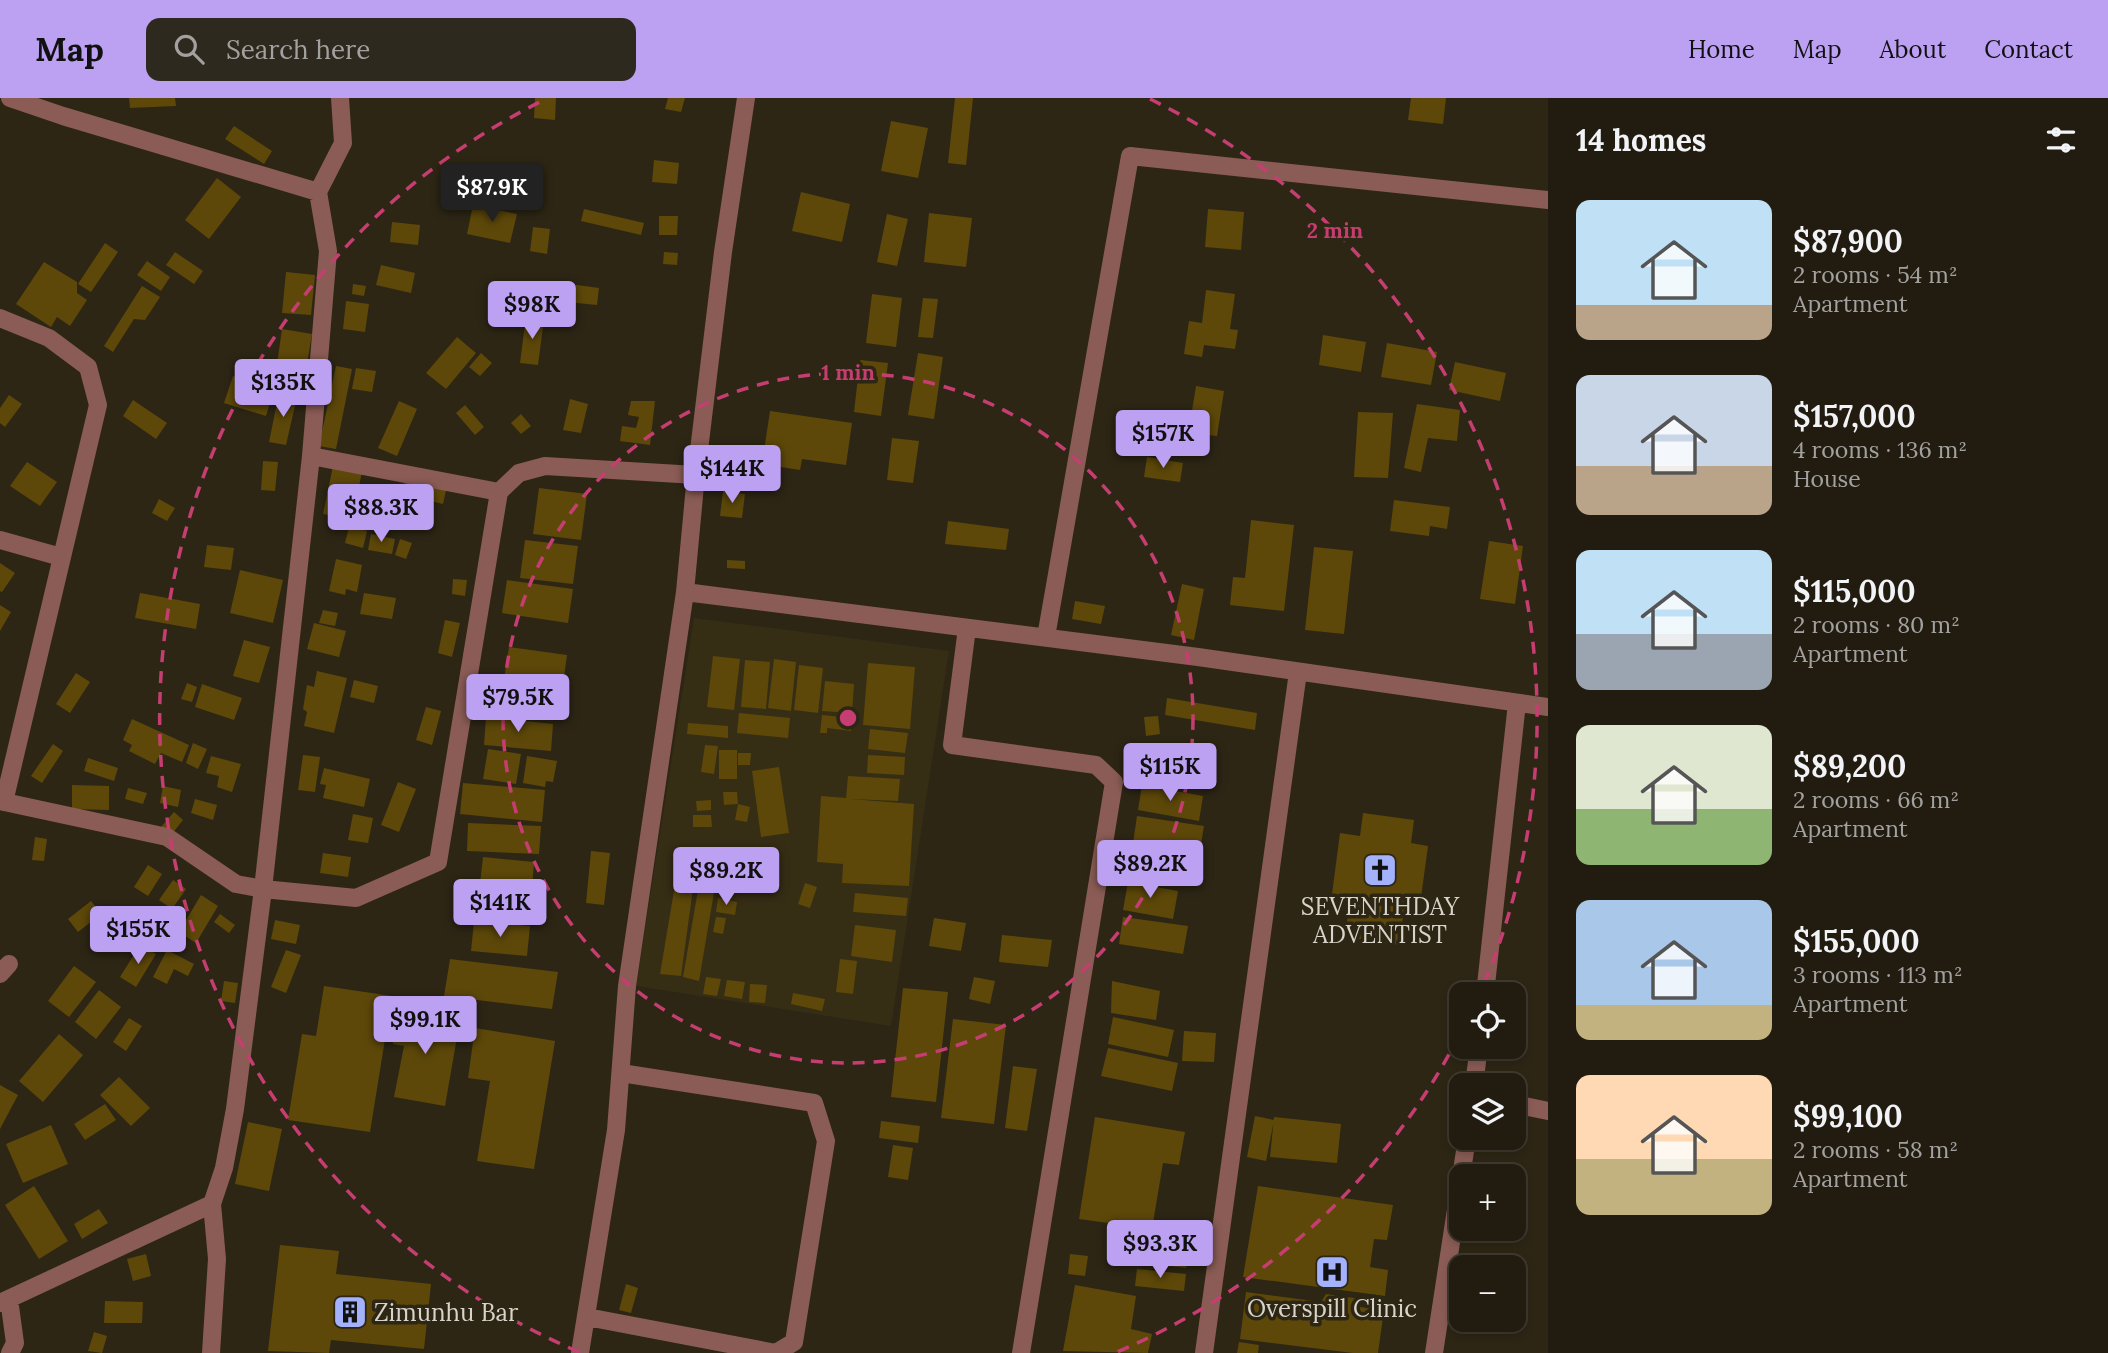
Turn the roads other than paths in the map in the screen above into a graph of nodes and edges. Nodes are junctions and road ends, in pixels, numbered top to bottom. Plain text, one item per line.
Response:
1 (10, 98) edge
2 (340, 98) edge
3 (746, 98) edge
4 (318, 192) junction
5 (1548, 200) edge
6 (0, 318) edge
7 (311, 456) junction
8 (696, 475) junction
9 (499, 492) junction
10 (0, 540) edge
11 (61, 557) junction
12 (685, 592) junction
13 (967, 628) junction
14 (1046, 638) junction
15 (1298, 672) junction
16 (1517, 703) junction
17 (1548, 707) edge
18 (2, 802) edge
19 (263, 889) junction
20 (1486, 982) edge
21 (621, 1073) junction
22 (1526, 1106) edge
23 (1548, 1111) edge
24 (1465, 1150) edge
25 (212, 1205) junction
26 (4, 1301) edge
27 (587, 1317) junction
28 (10, 1353) edge
29 (211, 1353) edge
30 (580, 1353) edge
31 (1021, 1353) edge
32 (1205, 1353) edge
33 (1434, 1353) edge

1 - 4 street
2 - 4 street
3 - 8 street
4 - 7 street
5 - 14 street
6 - 11 street
7 - 9 street
7 - 19 street
8 - 9 street
8 - 12 street
9 - 19 street
10 - 11 street
11 - 18 street
12 - 13 street
12 - 21 street
13 - 14 street
13 - 31 street
14 - 15 street
15 - 16 street
15 - 32 street
16 - 17 street
16 - 20 street
18 - 19 street
19 - 25 street
21 - 27 street
21 - 27 street
22 - 23 street
24 - 33 street
25 - 26 street
25 - 29 street
26 - 28 street
27 - 30 street

